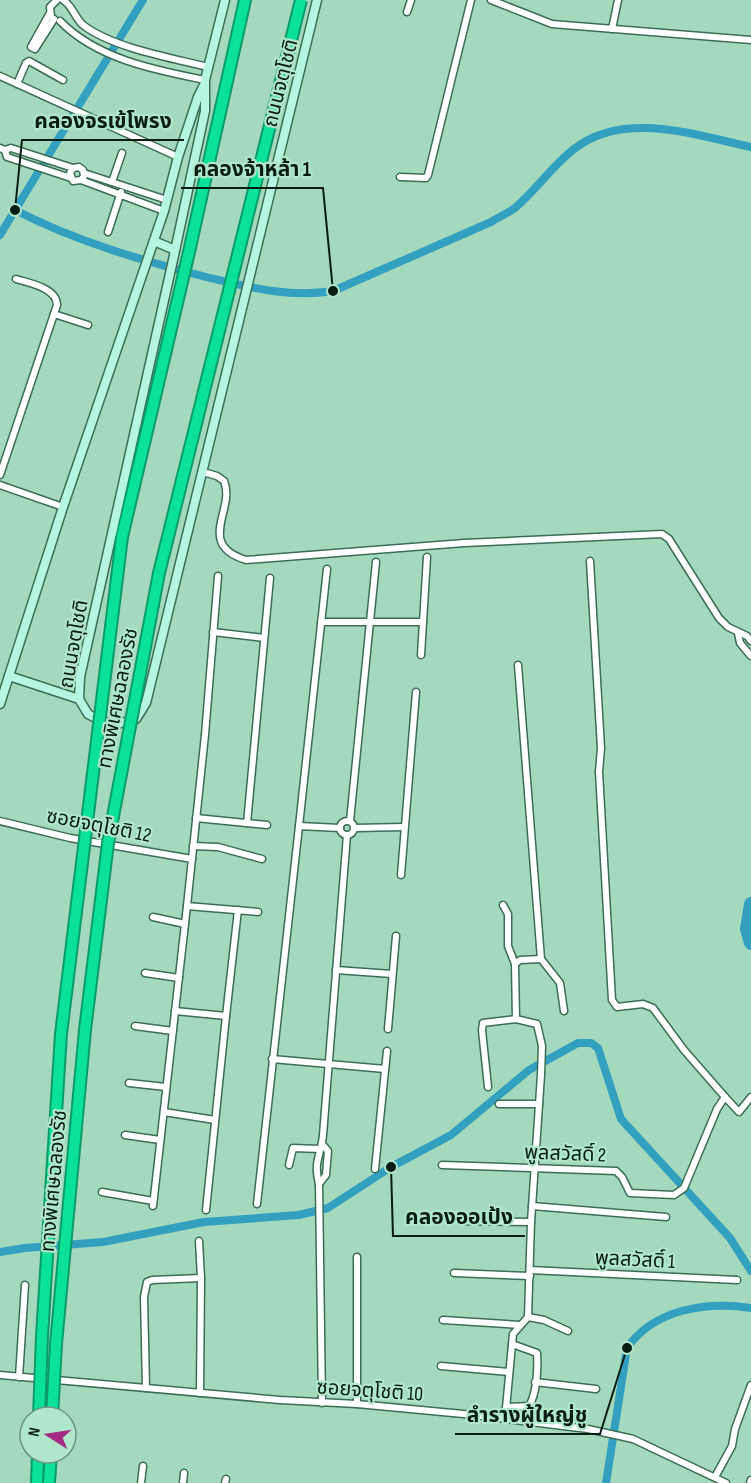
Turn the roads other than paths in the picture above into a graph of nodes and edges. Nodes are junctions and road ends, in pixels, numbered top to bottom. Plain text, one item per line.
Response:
1 (57, 0) edge
2 (64, 0) edge
3 (225, 0) edge
4 (245, 0) edge
5 (301, 0) edge
6 (317, 0) edge
7 (411, 0) edge
8 (471, 0) edge
9 (491, 0) edge
10 (618, 0) edge
11 (71, 10) junction
12 (52, 12) edge
13 (407, 12) dead end
14 (612, 28) junction
15 (751, 40) edge
16 (208, 67) junction
17 (0, 76) edge
18 (63, 80) dead end
19 (205, 82) junction
20 (17, 84) junction
21 (3, 149) edge
22 (122, 153) dead end
23 (178, 157) junction
24 (73, 168) junction
25 (84, 173) junction
26 (400, 177) dead end
27 (71, 178) junction
28 (81, 180) junction
29 (112, 182) junction
30 (123, 186) junction
31 (120, 195) junction
32 (167, 200) junction
33 (164, 211) junction
34 (108, 232) dead end
35 (154, 241) junction
36 (175, 250) junction
37 (16, 279) dead end
38 (54, 314) junction
39 (88, 326) dead end
40 (203, 472) junction
41 (0, 475) edge
42 (0, 485) edge
43 (63, 507) junction
44 (428, 557) dead end
45 (590, 561) dead end
46 (376, 562) dead end
47 (327, 569) dead end
48 (218, 576) dead end
49 (270, 578) dead end
50 (321, 622) junction
51 (423, 622) junction
52 (371, 623) junction
53 (213, 632) junction
54 (738, 633) junction
55 (264, 638) junction
56 (749, 638) edge
57 (421, 655) dead end
58 (751, 656) edge
59 (518, 665) dead end
60 (9, 676) junction
61 (3, 685) edge
62 (416, 692) dead end
63 (79, 699) junction
64 (0, 704) edge
65 (196, 818) junction
66 (0, 821) edge
67 (350, 821) junction
68 (247, 823) junction
69 (267, 825) dead end
70 (299, 826) junction
71 (404, 827) junction
72 (340, 828) junction
73 (355, 828) junction
74 (347, 836) junction
75 (193, 846) junction
76 (192, 859) junction
77 (262, 859) dead end
78 (401, 875) dead end
79 (503, 905) dead end
80 (187, 906) junction
81 (237, 910) junction
82 (258, 912) dead end
83 (153, 917) dead end
84 (185, 924) junction
85 (396, 936) dead end
86 (541, 959) junction
87 (515, 964) junction
88 (336, 970) junction
89 (145, 973) dead end
90 (392, 974) junction
91 (179, 978) junction
92 (175, 1011) junction
93 (564, 1011) dead end
94 (226, 1016) junction
95 (516, 1019) junction
96 (135, 1026) dead end
97 (388, 1029) dead end
98 (173, 1031) junction
99 (387, 1051) dead end
100 (272, 1059) junction
101 (329, 1064) junction
102 (385, 1070) junction
103 (129, 1083) dead end
104 (166, 1087) junction
105 (488, 1087) dead end
106 (724, 1097) junction
107 (751, 1097) edge
108 (499, 1104) dead end
109 (539, 1104) junction
110 (164, 1112) junction
111 (215, 1120) junction
112 (125, 1135) dead end
113 (160, 1140) junction
114 (321, 1146) junction
115 (442, 1164) dead end
116 (289, 1166) dead end
117 (535, 1168) junction
118 (375, 1169) dead end
119 (319, 1187) junction
120 (102, 1192) dead end
121 (257, 1204) dead end
122 (532, 1206) junction
123 (206, 1210) dead end
124 (666, 1217) dead end
125 (464, 1221) dead end
126 (531, 1222) junction
127 (199, 1241) dead end
128 (357, 1257) dead end
129 (454, 1273) dead end
130 (530, 1273) junction
131 (201, 1278) junction
132 (738, 1280) dead end
133 (25, 1285) dead end
134 (528, 1317) junction
135 (443, 1320) dead end
136 (520, 1325) junction
137 (568, 1331) dead end
138 (512, 1344) junction
139 (441, 1366) dead end
140 (509, 1372) junction
141 (0, 1375) edge
142 (19, 1377) junction
143 (535, 1382) junction
144 (751, 1385) edge
145 (146, 1388) junction
146 (596, 1389) dead end
147 (200, 1393) junction
148 (322, 1403) junction
149 (357, 1404) junction
150 (39, 1405) edge
151 (53, 1405) edge
152 (506, 1407) junction
153 (505, 1419) junction
154 (38, 1465) edge
155 (50, 1465) edge
156 (143, 1466) dead end
157 (184, 1473) dead end
158 (715, 1478) junction
159 (37, 1483) edge
160 (49, 1483) edge
161 (141, 1483) edge
162 (183, 1483) edge
163 (726, 1483) edge

1 - 12 street
2 - 11 street
3 - 16 street, ถนนจตุโชติ
4 - 150 highway, ทางพิเศษฉลองรัช, bridge
5 - 151 highway, ทางพิเศษฉลองรัช, bridge
6 - 40 street, ถนนจตุโชติ
7 - 13 street
8 - 26 street
9 - 14 street
10 - 14 street
11 - 12 street
11 - 16 street
12 - 12 street
12 - 19 street
14 - 15 street
16 - 19 street, ถนนจตุโชติ
17 - 20 street
18 - 20 street
19 - 23 street, ถนนจตุโชติ
19 - 36 street, ถนนจตุโชติ
20 - 23 street
21 - 24 street
21 - 27 street
22 - 29 street
23 - 32 street, ถนนจตุโชติ
24 - 25 street
24 - 27 street
25 - 28 street
25 - 29 street
27 - 28 street
28 - 31 street
29 - 30 street
30 - 31 street
30 - 32 street
31 - 33 street
31 - 34 street
32 - 33 street, ถนนจตุโชติ
33 - 35 street, ถนนจตุโชติ
35 - 36 street
35 - 43 street, ถนนจตุโชติ
36 - 63 street, ถนนจตุโชติ
37 - 38 street
38 - 39 street
38 - 41 street
40 - 54 street
40 - 63 street, ถนนจตุโชติ
42 - 43 street
43 - 60 street, ถนนจตุโชติ
44 - 51 street
45 - 106 street
46 - 52 street
47 - 50 street
48 - 53 street
49 - 55 street
50 - 52 street
50 - 70 street
51 - 52 street
51 - 57 street
52 - 67 street
53 - 55 street
53 - 65 street
54 - 56 street
54 - 58 street
55 - 68 street
59 - 86 street
60 - 61 street, ถนนจตุโชติ
60 - 63 street
61 - 64 street, ถนนจตุโชติ
62 - 71 street
65 - 68 street
65 - 75 street
66 - 76 street, ซอยจตุโชติ 12
67 - 72 street
67 - 73 street
68 - 69 street
70 - 72 street
70 - 100 street
71 - 73 street
71 - 78 street
72 - 74 street
73 - 74 street
74 - 88 street
75 - 76 street
75 - 77 street
76 - 80 street
79 - 87 street
80 - 81 street
80 - 84 street
81 - 82 street
81 - 94 street
83 - 84 street
84 - 91 street
85 - 90 street
86 - 87 street
86 - 93 street
87 - 95 street
88 - 90 street
88 - 101 street
89 - 91 street
90 - 97 street
91 - 92 street
92 - 94 street
92 - 98 street
94 - 111 street
95 - 105 street
95 - 109 street
96 - 98 street
98 - 104 street
99 - 102 street
100 - 101 street
100 - 121 street
101 - 102 street
101 - 114 street
102 - 118 street
103 - 104 street
104 - 110 street
106 - 107 street
106 - 117 street, พูลสวัสดิ์ 2
108 - 109 street
109 - 117 street
110 - 111 street
110 - 113 street
111 - 123 street
112 - 113 street
113 - 120 street
114 - 116 street
114 - 119 street
114 - 119 street
115 - 117 street, พูลสวัสดิ์ 2
117 - 122 street
119 - 148 street
122 - 124 street
122 - 126 street
125 - 126 street
126 - 130 street
127 - 131 street
128 - 149 street
129 - 130 street, พูลสวัสดิ์ 1
130 - 132 street, พูลสวัสดิ์ 1
130 - 134 street
131 - 145 street
131 - 147 street
133 - 142 street
134 - 136 street
134 - 137 street
135 - 136 street
136 - 138 street
138 - 140 street
138 - 143 street
139 - 140 street
140 - 152 street
141 - 142 street, ซอยจตุโชติ 10
142 - 145 street, ซอยจตุโชติ 10
143 - 146 street
143 - 152 street
144 - 158 street
145 - 147 street, ซอยจตุโชติ 10
147 - 148 street, ซอยจตุโชติ 10
148 - 149 street, ซอยจตุโชติ 10
149 - 153 street, ซอยจตุโชติ 10
152 - 153 street
153 - 158 street, ซอยจตุโชติ 10
154 - 159 highway
155 - 160 highway
156 - 161 street
157 - 162 street
158 - 163 street, ซอยจตุโชติ 10

